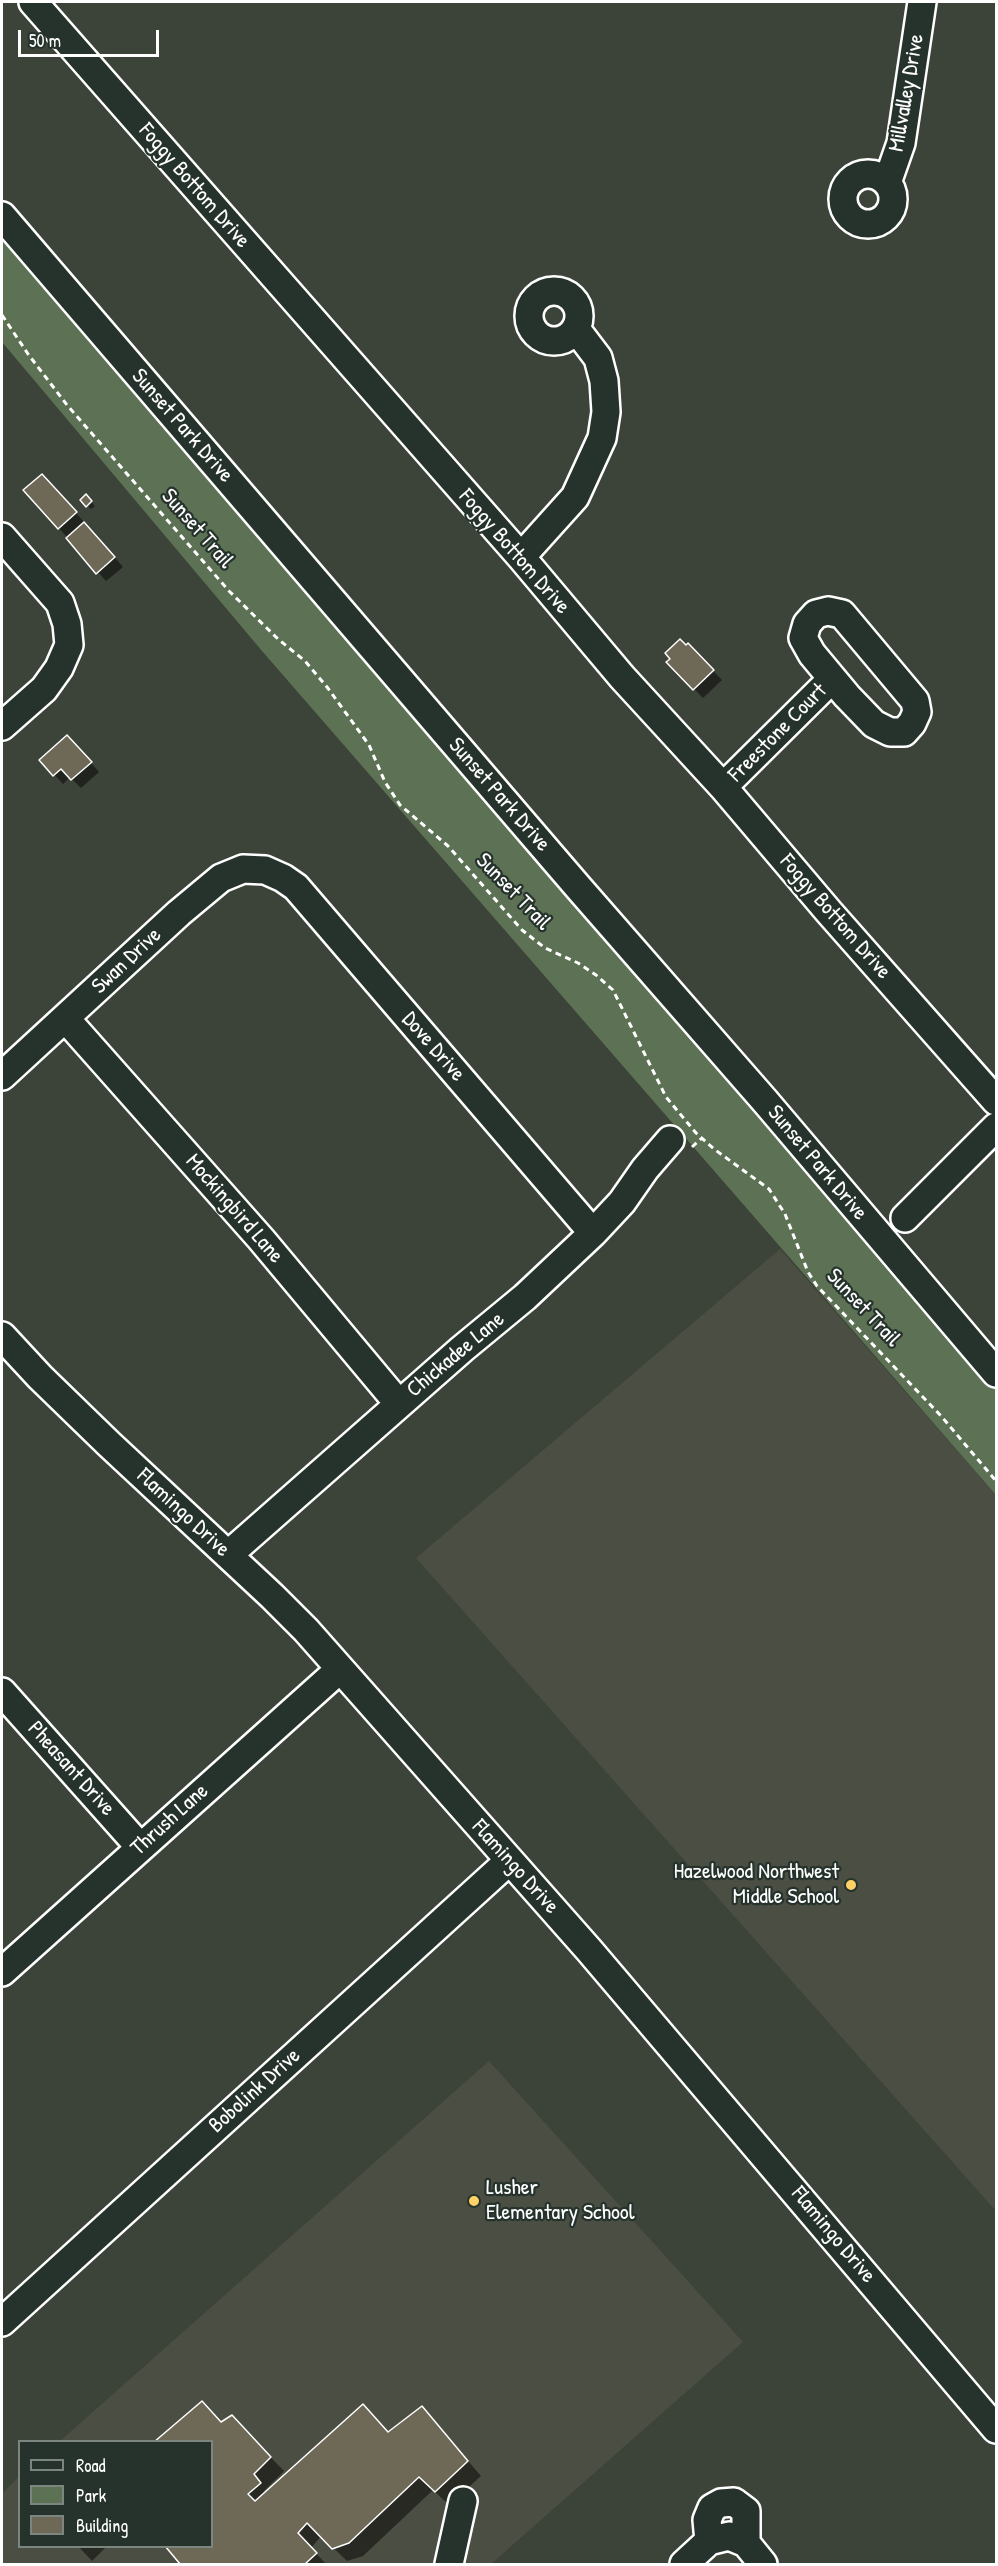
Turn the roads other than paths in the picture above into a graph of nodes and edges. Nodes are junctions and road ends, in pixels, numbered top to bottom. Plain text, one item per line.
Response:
1 (33, 2) edge
2 (922, 2) edge
3 (887, 183) dead end
4 (2, 216) edge
5 (576, 329) dead end
6 (2, 537) edge
7 (520, 557) junction
8 (832, 679) junction
9 (2, 726) edge
10 (723, 787) junction
11 (265, 870) joint
12 (65, 1018) junction
13 (2, 1076) edge
14 (996, 1101) edge
15 (996, 1126) edge
16 (670, 1140) dead end
17 (905, 1218) dead end
18 (593, 1233) junction
19 (2, 1336) edge
20 (996, 1373) edge
21 (399, 1404) junction
22 (228, 1555) junction
23 (339, 1670) junction
24 (2, 1692) edge
25 (140, 1847) junction
26 (509, 1861) junction
27 (2, 1972) edge
28 (2, 2322) edge
29 (996, 2429) edge
30 (463, 2501) dead end
31 (449, 2565) edge
32 (684, 2565) edge
33 (764, 2565) edge

1 - 7 street, Foggy Bottom Drive
2 - 3 street, Millvalley Drive
4 - 20 street, Sunset Park Drive
5 - 7 street
6 - 9 street
7 - 10 street, Foggy Bottom Drive
8 - 8 street, Freestone Court
8 - 10 street, Freestone Court
10 - 14 street, Foggy Bottom Drive
11 - 12 street, Swan Drive
11 - 18 street, Dove Drive
12 - 13 street, Swan Drive
12 - 21 street, Mockingbird Lane
15 - 17 street
16 - 18 street, Chickadee Lane
18 - 21 street, Chickadee Lane
19 - 22 street, Flamingo Drive
21 - 22 street, Chickadee Lane
22 - 23 street, Flamingo Drive
23 - 25 street, Thrush Lane
23 - 26 street, Flamingo Drive
24 - 25 street, Pheasant Drive
25 - 27 street, Thrush Lane
26 - 28 street, Bobolink Drive
26 - 29 street, Flamingo Drive
30 - 31 street
32 - 33 street

